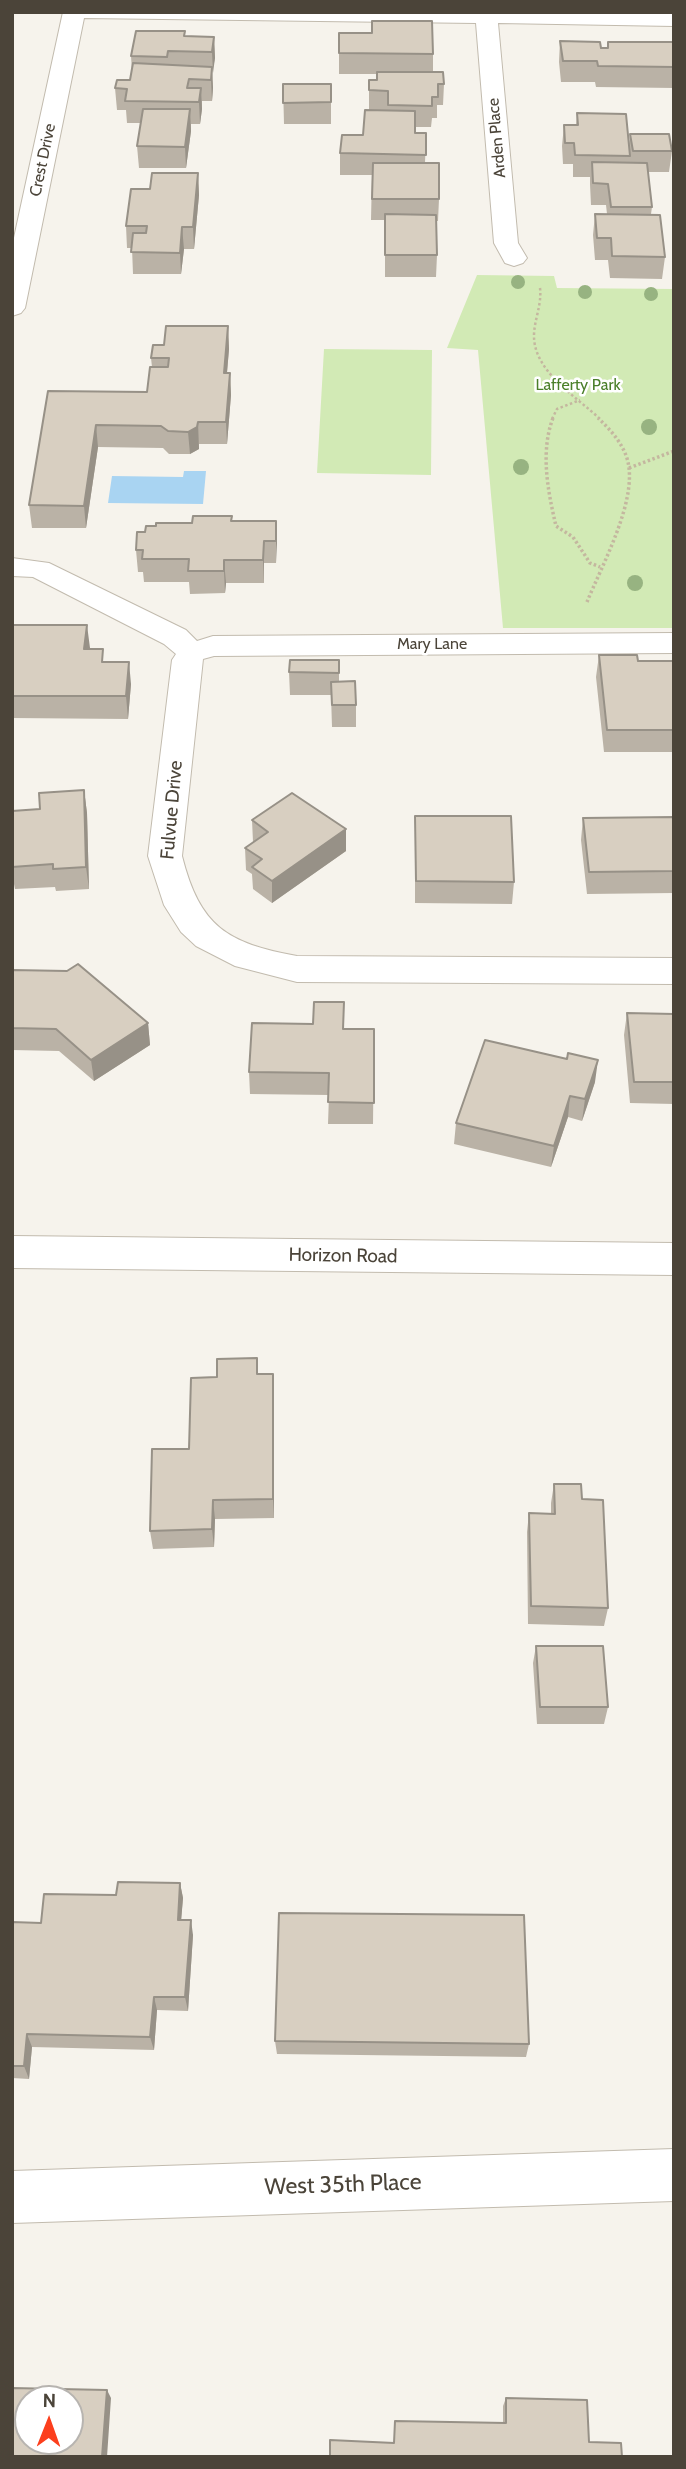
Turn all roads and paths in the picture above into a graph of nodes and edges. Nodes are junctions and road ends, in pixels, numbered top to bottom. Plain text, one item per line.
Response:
1 (74, 12) edge
2 (87, 12) edge
3 (486, 16) junction
4 (674, 19) edge
5 (514, 258) joint
6 (12, 308) edge
7 (580, 400) junction
8 (674, 452) edge
9 (627, 458) junction
10 (645, 460) junction
11 (629, 468) junction
12 (12, 567) edge
13 (600, 567) junction
14 (585, 643) junction
15 (674, 643) edge
16 (192, 652) junction
17 (674, 971) edge
18 (13, 1257) edge
19 (674, 1259) edge
20 (674, 2175) edge
21 (12, 2197) edge

1 - 6 street, Crest Drive
2 - 3 street
3 - 4 street
3 - 5 street, Arden Place
5 - 7 path
7 - 9 path
7 - 13 path
8 - 10 path
9 - 10 path
9 - 11 path
10 - 11 path
11 - 13 path
12 - 16 street
13 - 14 path
14 - 15 street, Mary Lane
14 - 16 street, Mary Lane
16 - 17 street, Fulvue Drive
18 - 19 street, Horizon Road
20 - 21 street, West 35th Place

